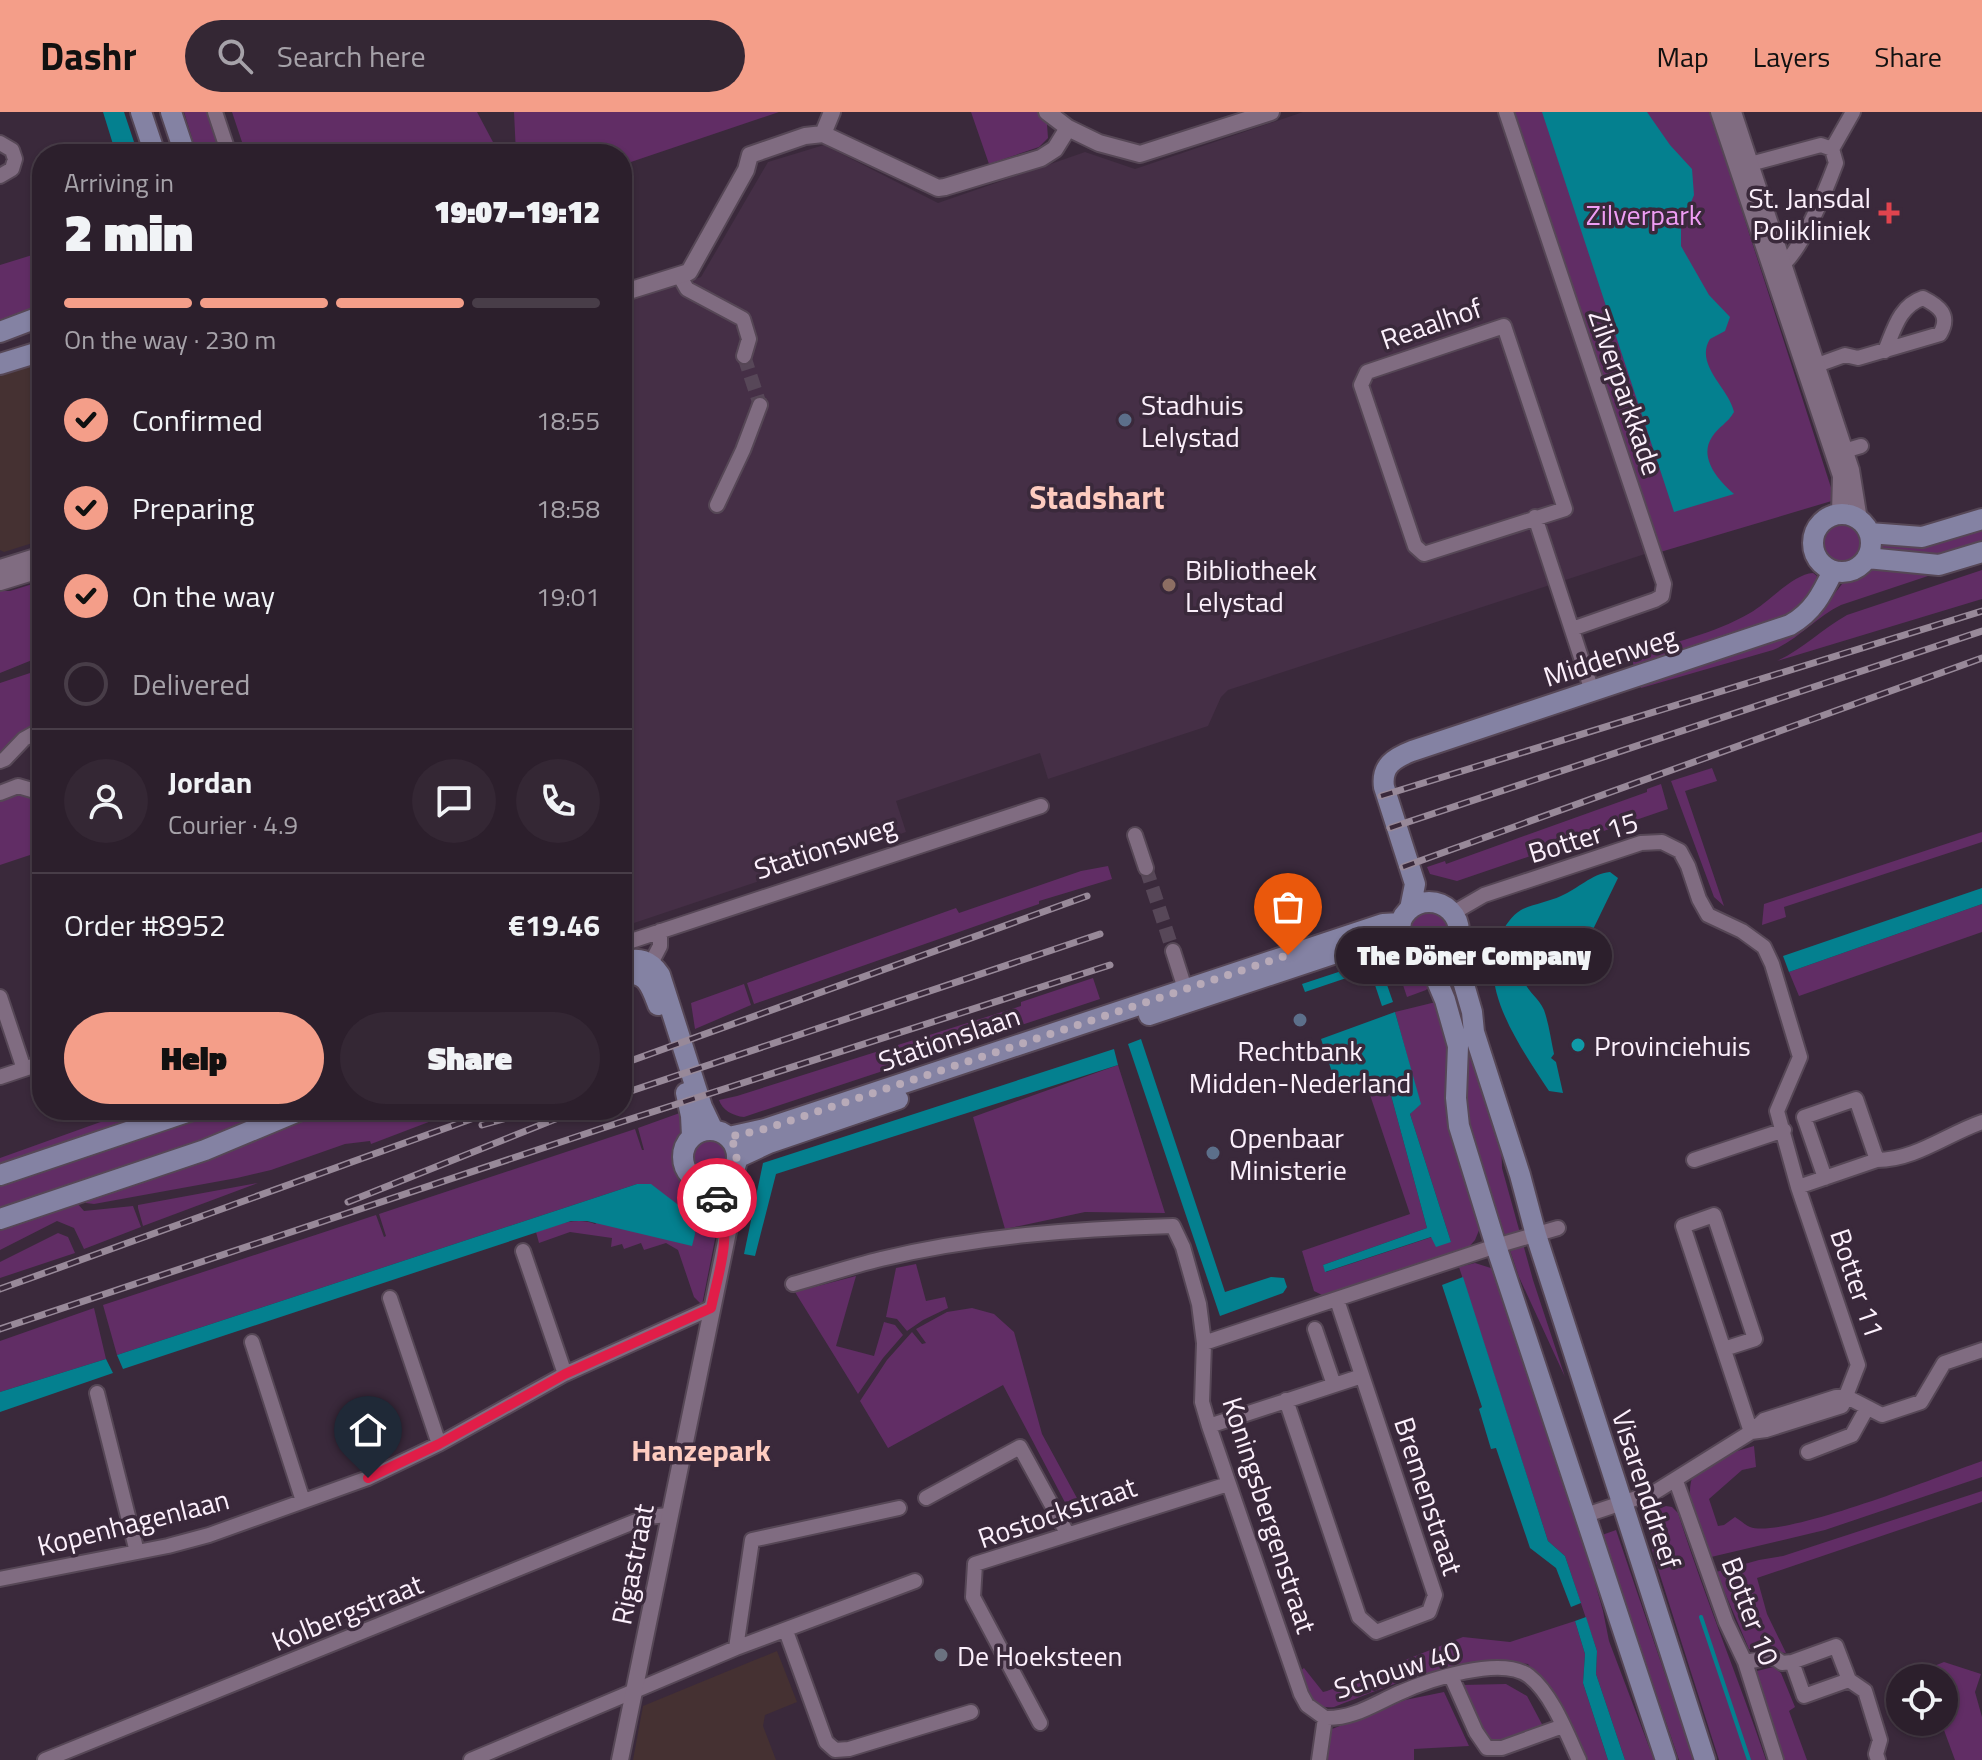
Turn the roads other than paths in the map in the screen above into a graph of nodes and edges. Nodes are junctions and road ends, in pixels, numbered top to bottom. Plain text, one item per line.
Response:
1 (141, 112) edge
2 (171, 112) edge
3 (215, 112) edge
4 (832, 112) edge
5 (1047, 112) edge
6 (1271, 112) edge
7 (1506, 112) edge
8 (1719, 112) edge
9 (1733, 112) edge
10 (1853, 112) edge
11 (1068, 128) junction
12 (823, 134) junction
13 (0, 143) edge
14 (152, 144) edge
15 (182, 144) edge
16 (226, 144) edge
17 (1832, 149) junction
18 (1750, 164) junction
19 (0, 176) edge
20 (1778, 269) junction
21 (679, 275) junction
22 (632, 290) edge
23 (32, 320) edge
24 (0, 332) edge
25 (1885, 351) dead end
26 (32, 354) edge
27 (744, 356) tunnel mouth
28 (0, 364) edge
29 (1810, 367) junction
30 (760, 405) tunnel mouth
31 (1861, 446) dead end
32 (1839, 452) junction
33 (717, 505) dead end
34 (1535, 517) junction
35 (1982, 519) edge
36 (1856, 522) junction
37 (1982, 552) edge
38 (32, 558) edge
39 (1867, 558) junction
40 (0, 568) edge
41 (1833, 571) junction
42 (32, 572) edge
43 (0, 582) edge
44 (1572, 629) junction
45 (1592, 691) junction
46 (32, 735) edge
47 (0, 761) edge
48 (32, 790) edge
49 (0, 793) edge
50 (1041, 806) dead end
51 (1135, 835) dead end
52 (1146, 868) tunnel mouth
53 (1415, 884) junction
54 (1430, 902) junction
55 (1453, 913) junction
56 (1404, 924) junction
57 (660, 931) junction
58 (632, 941) edge
59 (1454, 950) junction
60 (1173, 951) tunnel mouth
61 (632, 960) edge
62 (1429, 962) junction
63 (647, 970) junction
64 (632, 973) edge
65 (1188, 995) junction
66 (0, 997) edge
67 (32, 1066) edge
68 (24, 1069) junction
69 (0, 1077) edge
70 (163, 1120) edge
71 (277, 1120) edge
72 (1982, 1122) edge
73 (1784, 1130) junction
74 (721, 1133) junction
75 (692, 1136) junction
76 (737, 1158) junction
77 (1694, 1160) dead end
78 (1877, 1160) junction
79 (0, 1175) edge
80 (1825, 1178) junction
81 (719, 1181) junction
82 (1798, 1187) junction
83 (0, 1219) edge
84 (1558, 1228) dead end
85 (1536, 1235) junction
86 (1496, 1246) junction
87 (523, 1251) dead end
88 (793, 1284) dead end
89 (390, 1298) dead end
90 (1337, 1300) junction
91 (711, 1308) junction
92 (1315, 1329) dead end
93 (252, 1342) dead end
94 (1204, 1343) junction
95 (1724, 1349) junction
96 (1982, 1350) edge
97 (565, 1374) junction
98 (1362, 1376) junction
99 (1334, 1385) junction
100 (97, 1393) dead end
101 (1847, 1397) junction
102 (1286, 1400) junction
103 (1867, 1408) junction
104 (1209, 1426) junction
105 (1751, 1432) junction
106 (439, 1444) junction
107 (1808, 1452) dead end
108 (1676, 1481) junction
109 (1228, 1484) junction
110 (926, 1498) dead end
111 (303, 1501) junction
112 (1623, 1503) junction
113 (899, 1508) dead end
114 (669, 1515) junction
115 (1586, 1515) junction
116 (1067, 1533) junction
117 (137, 1552) junction
118 (0, 1579) edge
119 (915, 1581) dead end
120 (786, 1631) junction
121 (736, 1648) junction
122 (1745, 1662) junction
123 (1792, 1662) junction
124 (1451, 1676) junction
125 (1849, 1680) junction
126 (634, 1689) junction
127 (971, 1712) dead end
128 (1325, 1718) junction
129 (1040, 1723) dead end
130 (1563, 1726) junction
131 (45, 1760) edge
132 (471, 1760) edge
133 (620, 1760) edge
134 (1319, 1760) edge
135 (1579, 1760) edge
136 (1666, 1760) edge
137 (1705, 1760) edge
138 (1776, 1760) edge
139 (1878, 1760) edge

1 - 14 main road
2 - 15 main road
3 - 16 street
4 - 12 street
5 - 11 street
6 - 11 street
7 - 44 street, Zilverparkkade
8 - 20 street
9 - 18 street
10 - 17 street
11 - 12 street
12 - 21 street
13 - 19 street
17 - 18 street
17 - 20 street
18 - 20 street
20 - 29 street
21 - 22 street
21 - 27 street
23 - 24 main road
25 - 29 street
26 - 28 main road
29 - 32 street
30 - 33 street
31 - 32 street
32 - 36 street
34 - 34 street, Reaalhof
34 - 44 street
35 - 36 main road
36 - 39 main road
36 - 41 main road
37 - 39 main road
38 - 40 street
39 - 41 main road
41 - 45 main road, Middenweg
42 - 43 street
44 - 45 street
45 - 53 main road, Middenweg
46 - 47 street
48 - 49 street
50 - 57 street, Stationsweg
51 - 52 street
53 - 54 main road
53 - 56 main road
54 - 55 main road
54 - 56 main road
55 - 59 main road
55 - 73 street, Botter 15
56 - 62 main road
56 - 65 main road
57 - 58 street, Stationsweg
57 - 63 street
59 - 62 main road
59 - 85 main road, Visarenddreef
60 - 65 street
61 - 63 main road
62 - 86 main road
63 - 64 main road
63 - 74 main road
63 - 75 main road
65 - 74 main road, Stationslaan
65 - 76 main road, Stationslaan
66 - 68 street
67 - 68 street
68 - 69 street
70 - 79 main road
71 - 83 main road
72 - 78 street
73 - 77 street
73 - 82 street, Botter 11
74 - 75 main road
74 - 76 main road
75 - 81 main road
76 - 81 main road
78 - 80 street
78 - 80 street
80 - 82 street
81 - 91 street, Rigastraat
82 - 101 street, Botter 11
84 - 85 street
85 - 86 street
85 - 112 main road, Visarenddreef
86 - 90 street
86 - 115 main road
87 - 97 street
88 - 94 street, Koningsbergenstraat
89 - 106 street
90 - 94 street
90 - 98 street, Bremenstraat
91 - 97 street, Kopenhagenlaan
91 - 114 street, Rigastraat
92 - 99 street
93 - 111 street
94 - 104 street, Koningsbergenstraat
95 - 95 street
95 - 105 street
96 - 103 street
97 - 106 street, Kopenhagenlaan
98 - 99 street
98 - 102 street, Bremenstraat
99 - 102 street
100 - 117 street
101 - 103 street
101 - 105 street
102 - 104 street
103 - 107 street
104 - 109 street, Koningsbergenstraat
105 - 108 street
106 - 111 street, Kopenhagenlaan
108 - 112 street
108 - 122 street, Botter 10
109 - 116 street, Rostockstraat
109 - 128 street, Koningsbergenstraat
110 - 116 street
111 - 117 street, Kopenhagenlaan
112 - 115 street
112 - 137 main road, Visarenddreef
113 - 121 street
114 - 126 street, Rigastraat
114 - 131 street, Kolbergstraat
115 - 136 main road
116 - 129 street, Rostockstraat
117 - 118 street, Kopenhagenlaan
119 - 120 street
120 - 121 street
120 - 127 street
121 - 126 street
122 - 123 street
122 - 138 street, Botter 10
123 - 125 street
123 - 125 street
124 - 128 street, Schouw 40
124 - 130 street, Schouw 40
124 - 130 street
125 - 139 street
126 - 132 street
126 - 133 street, Rigastraat
128 - 134 street
130 - 135 street, Schouw 40

